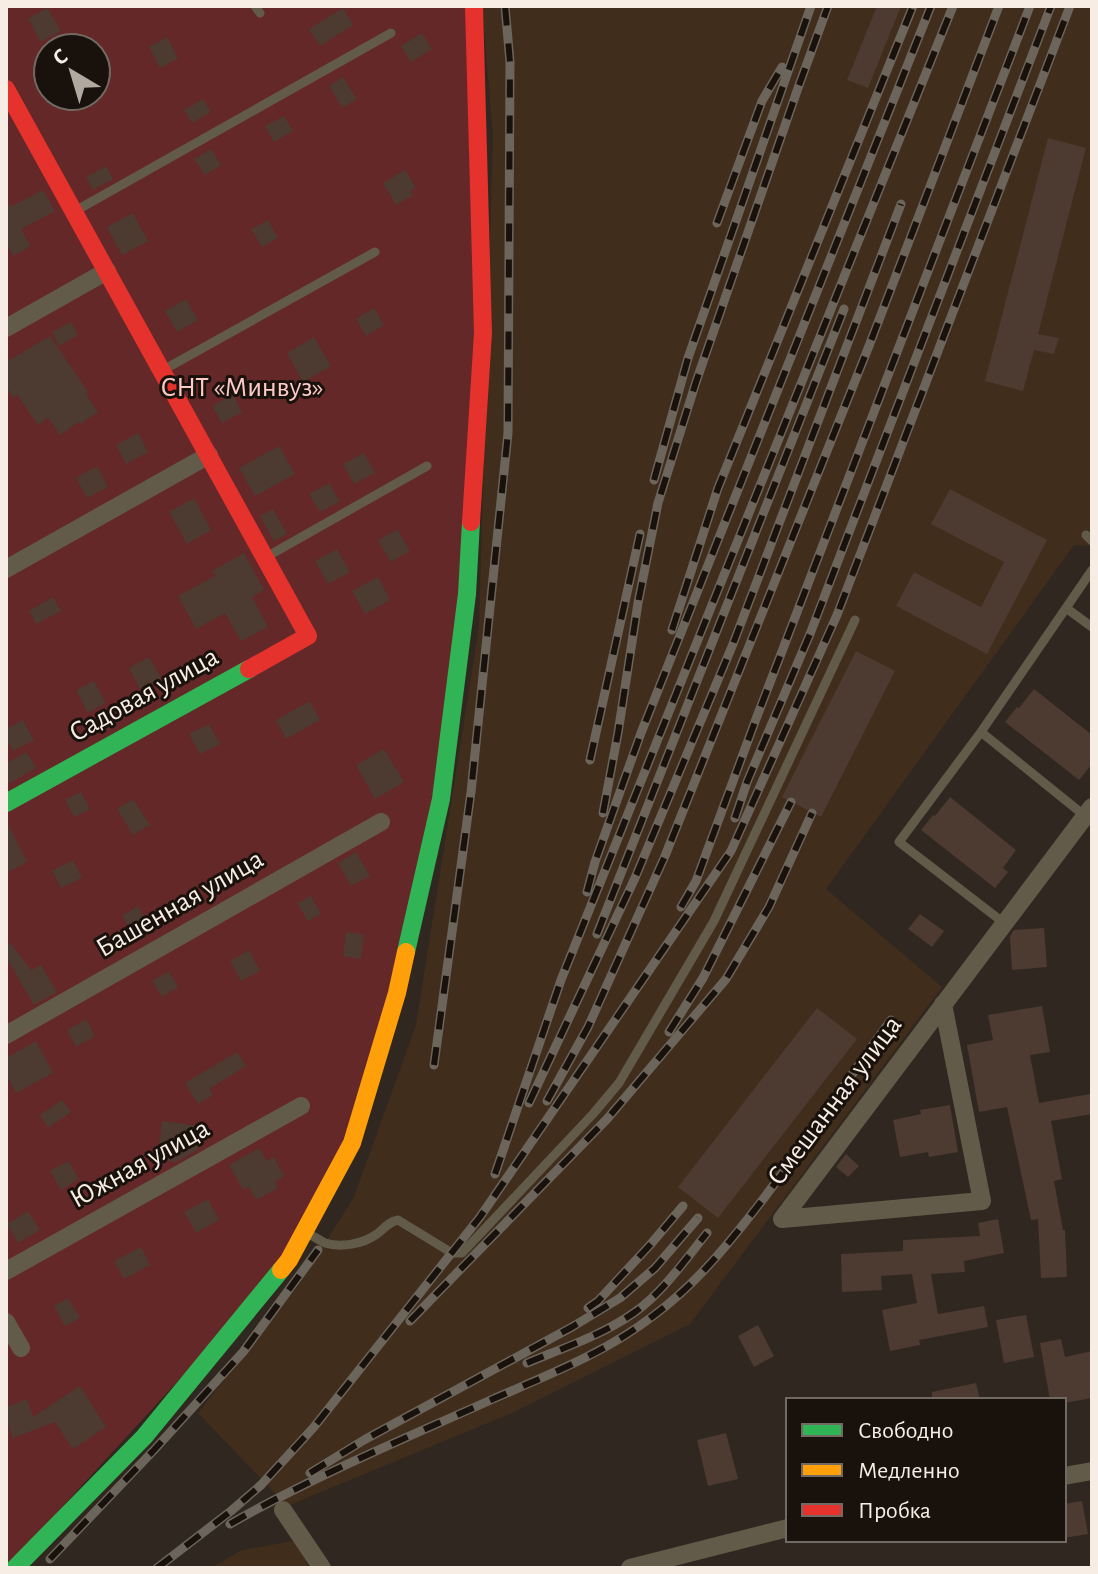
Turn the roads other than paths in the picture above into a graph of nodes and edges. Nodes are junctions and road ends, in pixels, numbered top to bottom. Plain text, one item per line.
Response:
1 (474, 6) edge
2 (391, 33) dead end
3 (6, 89) edge
4 (74, 211) junction
5 (375, 252) dead end
6 (107, 271) junction
7 (6, 328) edge
8 (162, 370) junction
9 (209, 455) junction
10 (427, 466) dead end
11 (265, 558) junction
12 (6, 569) edge
13 (1092, 570) edge
14 (1066, 608) junction
15 (855, 620) dead end
16 (1092, 627) edge
17 (981, 732) junction
18 (6, 803) edge
19 (1089, 811) edge
20 (381, 822) dead end
21 (1004, 923) junction
22 (943, 1004) junction
23 (6, 1035) edge
24 (301, 1106) dead end
25 (304, 1232) junction
26 (6, 1271) edge
27 (6, 1322) edge
28 (21, 1348) dead end
29 (1092, 1471) edge
30 (1066, 1476) edge
31 (283, 1510) dead end
32 (786, 1529) edge
33 (15, 1568) edge
34 (322, 1568) edge
35 (630, 1568) edge

1 - 25 street
2 - 4 lane
3 - 4 street
4 - 6 street
5 - 8 lane
6 - 7 street
6 - 8 street
8 - 9 street
9 - 11 street
9 - 12 street
10 - 11 lane
11 - 18 street, Садовая улица
13 - 14 lane
14 - 16 lane
14 - 17 lane
15 - 25 lane
17 - 19 lane
17 - 21 lane
19 - 21 street, Смешанная улица
20 - 23 street, Башенная улица
21 - 22 street, Смешанная улица
22 - 22 street, Смешанная улица
24 - 26 street, Южная улица
25 - 33 street
27 - 28 street
29 - 30 street
31 - 34 street
32 - 35 street

